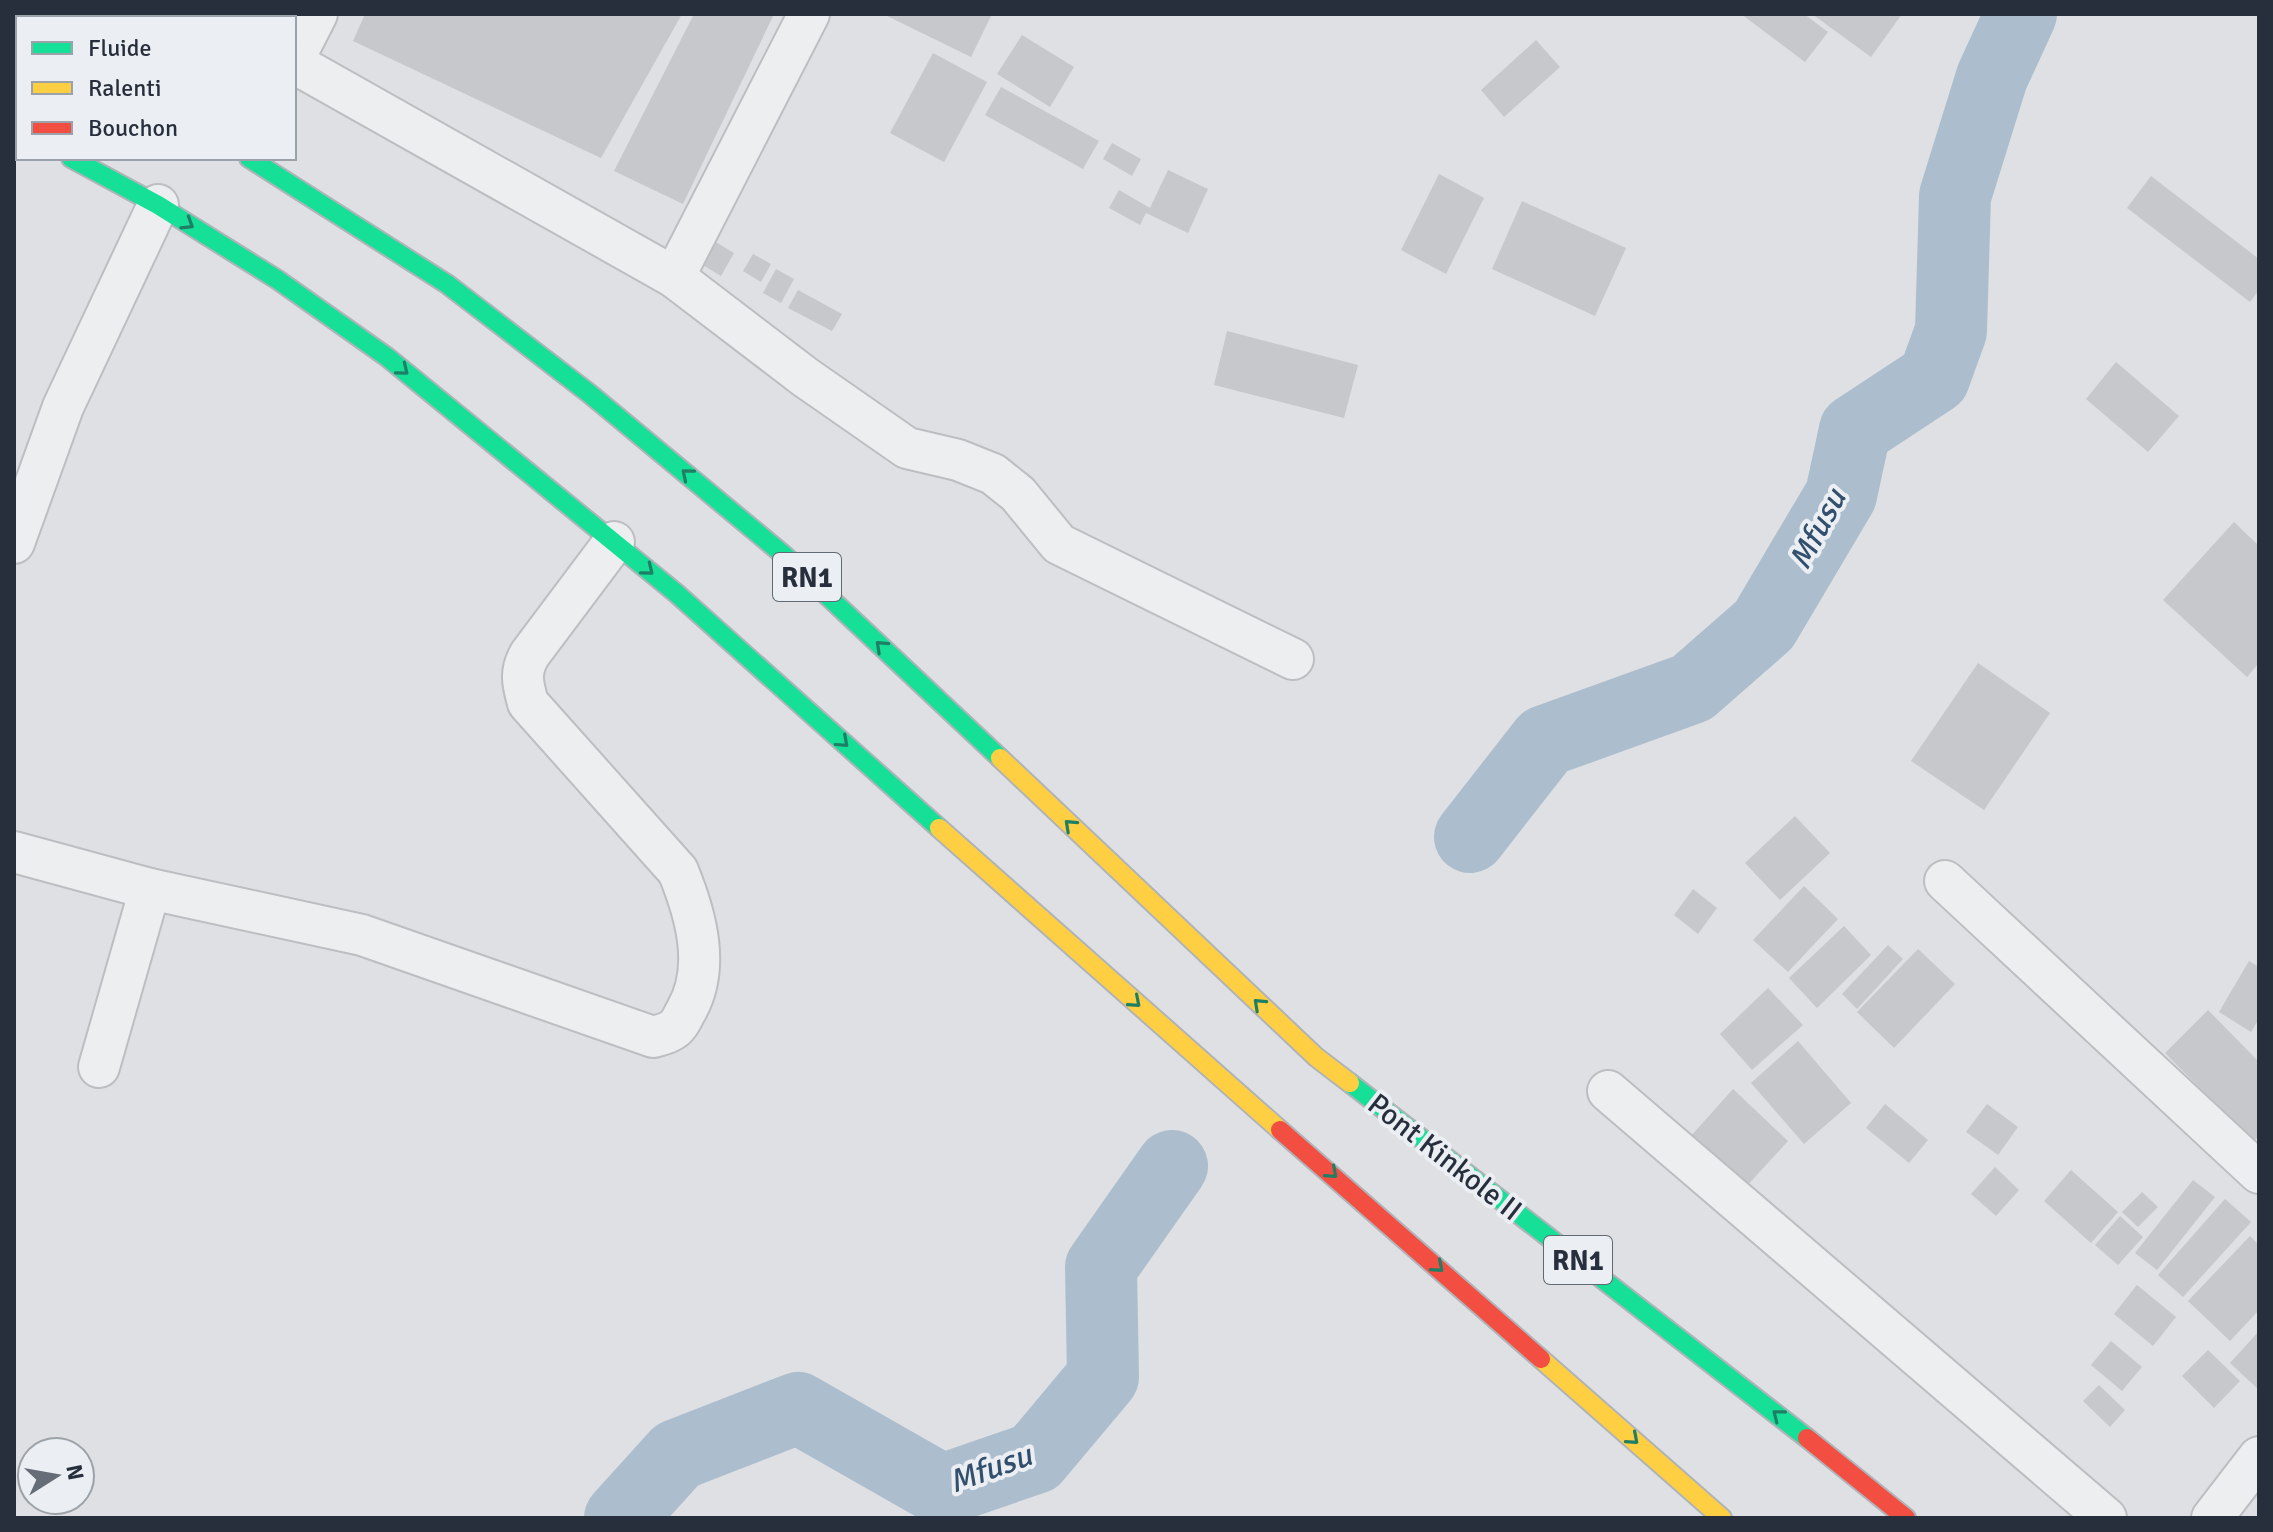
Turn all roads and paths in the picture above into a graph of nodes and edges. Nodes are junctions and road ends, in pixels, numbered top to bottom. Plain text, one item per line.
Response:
1 (317, 14) edge
2 (809, 14) edge
3 (296, 57) edge
4 (296, 62) edge
5 (75, 160) edge
6 (252, 160) edge
7 (158, 205) junction
8 (674, 277) junction
9 (614, 542) junction
10 (14, 543) edge
11 (1293, 659) dead end
12 (14, 852) edge
13 (1945, 881) dead end
14 (150, 889) junction
15 (99, 1067) dead end
16 (1608, 1091) dead end
17 (2259, 1173) edge
18 (2259, 1457) edge
19 (1722, 1518) edge
20 (1906, 1518) edge
21 (2106, 1518) edge
22 (2212, 1518) edge

1 - 3 street
2 - 8 street
4 - 8 street
5 - 7 highway
20 -> 6 highway, Pont Kinkole II / RN1
7 -> 9 highway
7 - 10 street
8 - 11 street
9 - 14 street
9 -> 19 highway
12 - 14 street
13 - 17 street
14 - 15 street
16 - 21 street
18 - 22 street

